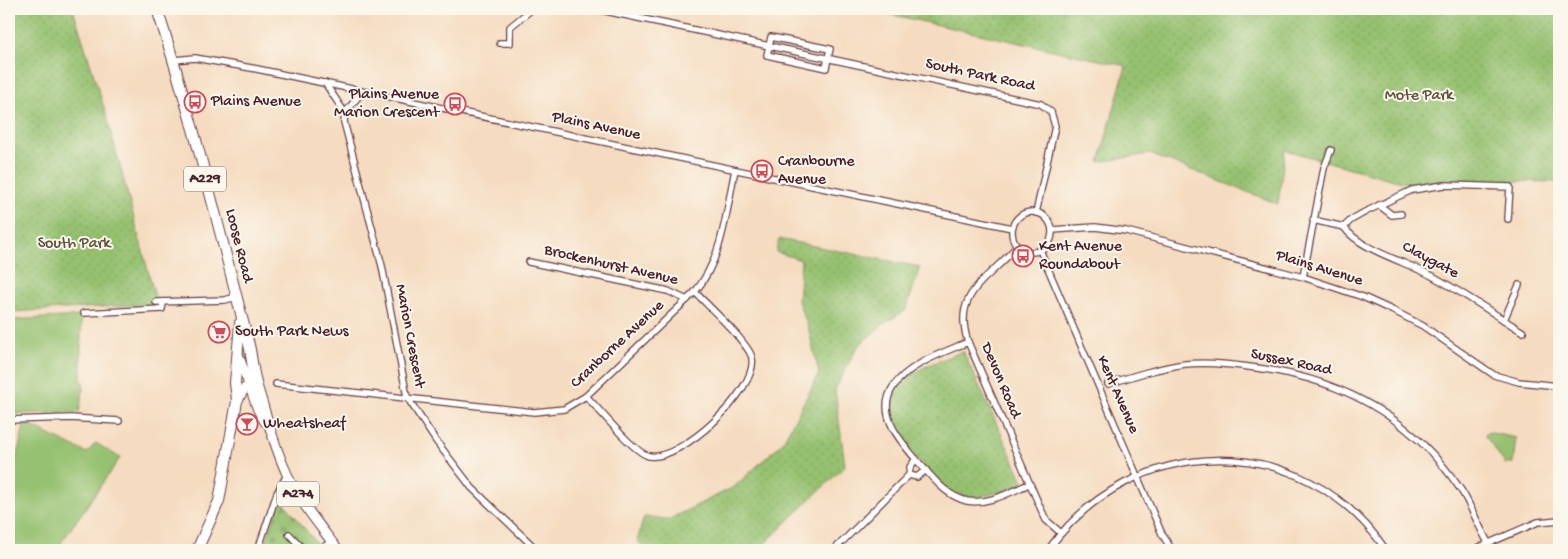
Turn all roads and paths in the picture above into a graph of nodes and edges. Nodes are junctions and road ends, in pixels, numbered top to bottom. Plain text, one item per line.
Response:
1 (157, 9) edge
2 (532, 9) edge
3 (596, 9) edge
4 (500, 43) dead end
5 (769, 45) junction
6 (828, 57) junction
7 (174, 60) junction
8 (325, 83) junction
9 (362, 92) junction
10 (345, 113) junction
11 (1331, 150) dead end
12 (735, 170) junction
13 (1379, 205) junction
14 (1036, 213) junction
15 (1401, 214) dead end
16 (1508, 219) dead end
17 (1313, 220) junction
18 (1344, 227) junction
19 (1012, 228) junction
20 (1052, 230) junction
21 (1017, 246) junction
22 (1040, 250) junction
23 (529, 262) dead end
24 (1303, 277) junction
25 (1519, 285) dead end
26 (695, 292) junction
27 (236, 297) junction
28 (687, 300) junction
29 (84, 314) dead end
30 (240, 317) junction
31 (1504, 320) junction
32 (1523, 332) dead end
33 (968, 342) junction
34 (238, 354) junction
35 (253, 384) junction
36 (276, 384) dead end
37 (1108, 384) dead end
38 (1559, 386) edge
39 (586, 396) junction
40 (407, 397) junction
41 (237, 401) junction
42 (9, 420) edge
43 (119, 421) dead end
44 (916, 458) junction
45 (926, 470) junction
46 (287, 475) junction
47 (909, 475) junction
48 (1137, 476) junction
49 (1029, 484) junction
50 (1559, 520) edge
51 (1060, 533) junction
52 (289, 534) dead end
53 (332, 542) junction
54 (1489, 544) junction
55 (197, 550) edge
56 (258, 550) edge
57 (304, 550) edge
58 (318, 550) edge
59 (338, 550) edge
60 (538, 550) edge
61 (834, 550) edge
62 (1048, 550) edge
63 (1172, 550) edge
64 (1386, 550) edge
65 (1473, 550) edge

1 - 7 highway, Loose Road / A229
2 - 4 street
3 - 5 street, South Park Road
5 - 6 street, South Park Road
5 - 6 street
6 - 14 street, South Park Road
7 - 8 street, Plains Avenue
7 - 27 highway, Loose Road / A229
8 - 9 street, Plains Avenue
8 - 10 street, Marion Crescent
9 - 10 street
9 - 12 street, Plains Avenue
10 - 40 street, Marion Crescent
11 - 17 street
12 - 19 street, Plains Avenue
12 - 26 street, Cranborne Avenue
13 - 15 street
13 - 16 street
13 - 18 street
14 - 19 street
14 - 20 street
17 - 18 street, Claygate
17 - 24 street
18 - 31 street, Claygate
19 - 21 street
20 - 22 street
20 - 24 street, Plains Avenue
21 - 22 street
21 - 33 street, Devon Road
22 - 48 street, Kent Avenue
23 - 28 street, Brockenhurst Avenue
24 - 38 street, Plains Avenue
25 - 31 street
26 - 28 street, Cranborne Avenue
26 - 39 street
27 - 29 street
27 - 30 highway, Loose Road / A229
28 - 39 street, Cranborne Avenue
30 - 34 highway, Loose Road / A229
30 - 35 highway, Loose Road / A229
31 - 32 street, Claygate
33 - 44 street
33 - 49 street, Devon Road
34 - 35 main road, A274
34 - 41 highway, Loose Road / A229
35 - 41 highway
35 - 46 main road, A274
36 - 40 street, Cranborne Avenue
37 - 54 street, Sussex Road
39 - 40 street, Cranborne Avenue
40 - 60 street, Marion Crescent
41 - 55 highway, Loose Road / A229
42 - 43 street
44 - 45 street
44 - 47 street
45 - 47 street
45 - 49 street
46 - 53 main road, A274
46 - 56 street
47 - 61 street
48 - 51 street
48 - 63 street, Kent Avenue
48 - 64 street
49 - 51 street, Devon Road
50 - 54 street
51 - 62 street
52 - 57 street
53 - 58 street
53 - 59 main road, A274
54 - 65 street

